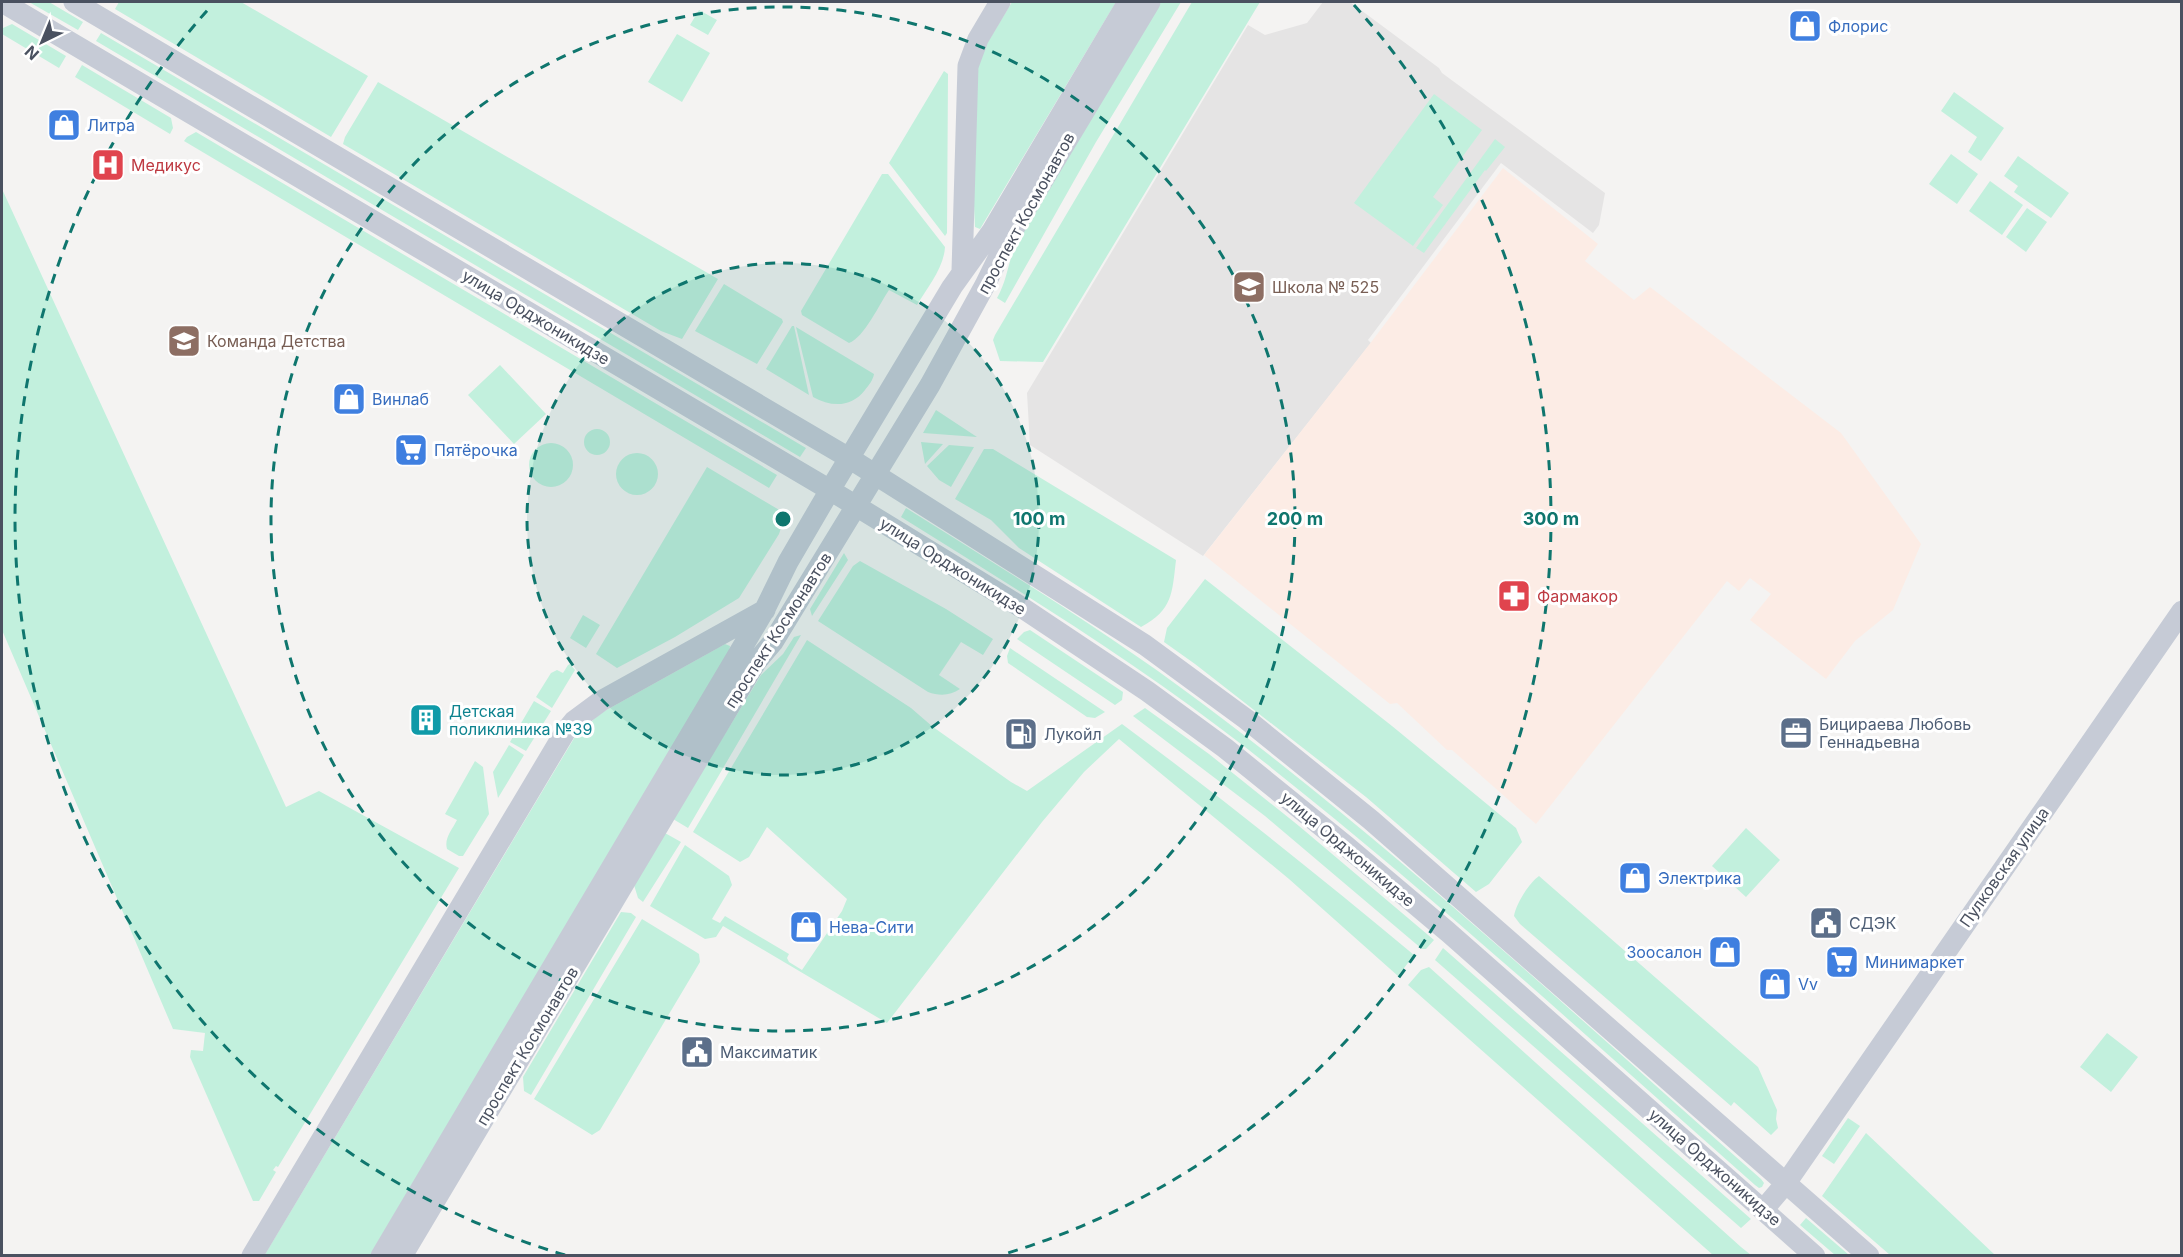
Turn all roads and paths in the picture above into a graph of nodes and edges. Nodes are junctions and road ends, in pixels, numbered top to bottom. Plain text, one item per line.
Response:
1 (2, 2) edge
2 (74, 2) edge
3 (1000, 2) edge
4 (1128, 2) edge
5 (1149, 2) edge
6 (962, 271) junction
7 (849, 458) junction
8 (875, 474) junction
9 (830, 490) junction
10 (856, 506) junction
11 (765, 609) junction
12 (2181, 610) edge
13 (1786, 1183) junction
14 (1763, 1210) junction
15 (252, 1256) edge
16 (381, 1256) edge
17 (402, 1256) edge
18 (1815, 1256) edge
19 (1869, 1256) edge

1 - 9 street, улица Орджоникидзе
2 - 7 street, улица Орджоникидзе
3 - 6 street
4 - 6 street, проспект Космонавтов
5 - 8 street, проспект Космонавтов
6 - 7 street, проспект Космонавтов
7 - 8 street, улица Орджоникидзе
7 - 9 street, проспект Космонавтов
8 - 10 street, проспект Космонавтов
8 - 13 street, улица Орджоникидзе
9 - 10 street, улица Орджоникидзе
9 - 11 street, проспект Космонавтов
10 - 14 street, улица Орджоникидзе
10 - 17 street, проспект Космонавтов
11 - 15 street
11 - 16 street, проспект Космонавтов
12 - 13 street, Пулковская улица
13 - 14 street, Пулковская улица
13 - 19 street, улица Орджоникидзе
14 - 18 street, улица Орджоникидзе

